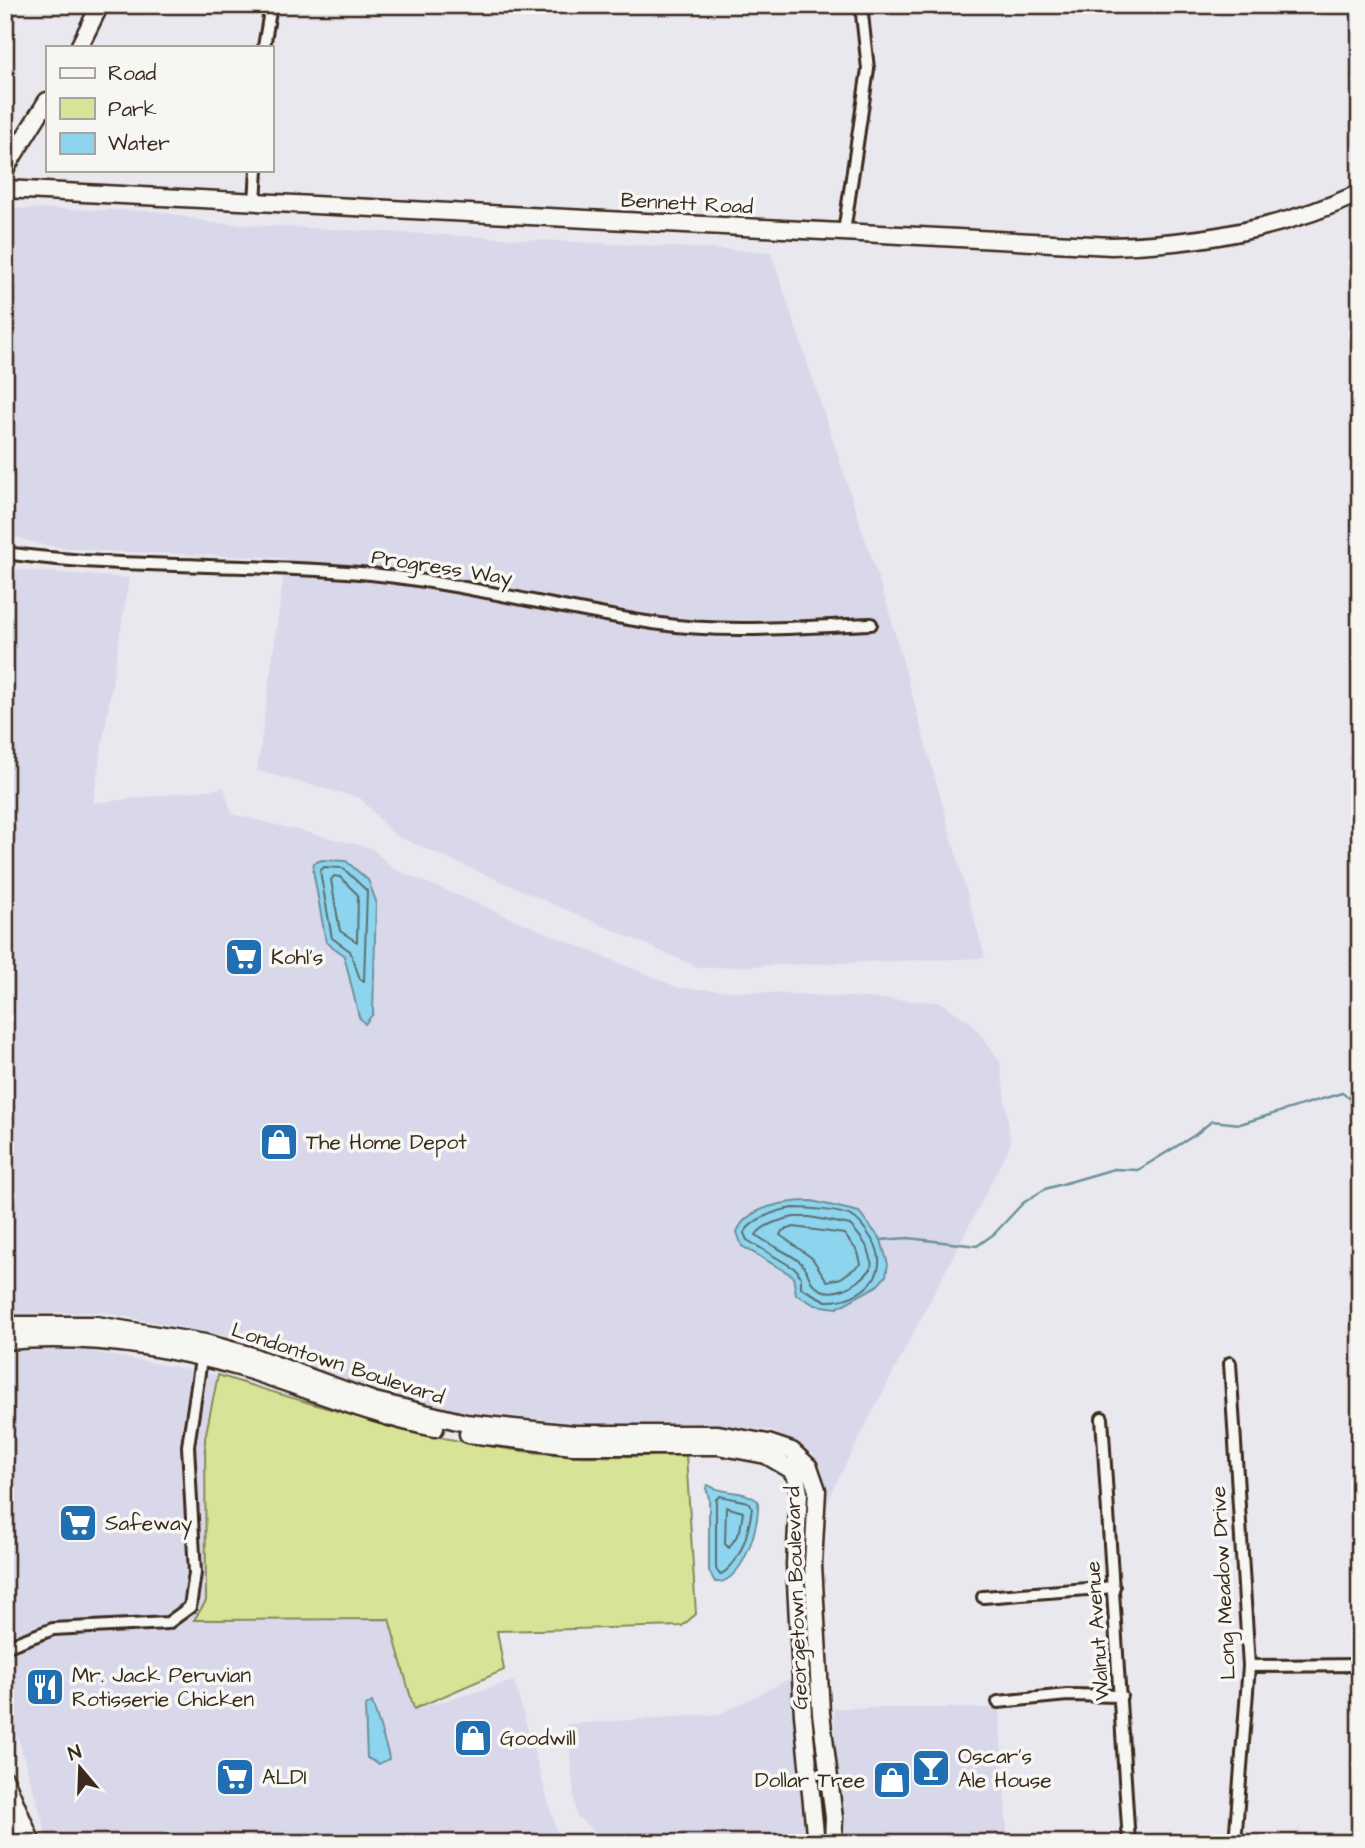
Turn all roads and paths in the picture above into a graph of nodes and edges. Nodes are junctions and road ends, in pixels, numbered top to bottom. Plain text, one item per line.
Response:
1 (100, 5) edge
2 (271, 5) edge
3 (861, 5) edge
4 (80, 46) edge
5 (264, 46) edge
6 (46, 103) edge
7 (5, 169) edge
8 (257, 172) edge
9 (5, 189) edge
10 (1360, 193) edge
11 (255, 202) junction
12 (844, 232) junction
13 (5, 553) edge
14 (871, 624) dead end
15 (5, 1325) edge
16 (5, 1341) edge
17 (203, 1350) junction
18 (1230, 1363) dead end
19 (1102, 1418) dead end
20 (743, 1444) junction
21 (1114, 1587) junction
22 (983, 1597) dead end
23 (5, 1647) edge
24 (1360, 1665) edge
25 (1249, 1666) junction
26 (1121, 1696) junction
27 (998, 1702) dead end
28 (5, 1779) edge
29 (5, 1797) edge
30 (14, 1843) edge
31 (32, 1843) edge
32 (816, 1843) edge
33 (834, 1843) edge
34 (1129, 1843) edge
35 (1235, 1843) edge

1 - 4 street
2 - 5 street
3 - 12 street
6 - 7 street
8 - 11 street
9 - 11 street, Bennett Road
10 - 12 street, Bennett Road
11 - 12 street, Bennett Road
13 - 14 street, Progress Way
15 - 17 street, Londontown Boulevard
16 - 17 street, Londontown Boulevard
17 - 20 street, Londontown Boulevard
17 - 23 street
18 - 25 street, Long Meadow Drive
19 - 21 street, Walnut Avenue
20 - 32 street, Georgetown Boulevard
20 - 33 street, Georgetown Boulevard
21 - 22 street
21 - 26 street, Walnut Avenue
24 - 25 street
25 - 35 street, Long Meadow Drive
26 - 27 street
26 - 34 street, Walnut Avenue
28 - 31 street
29 - 30 street

